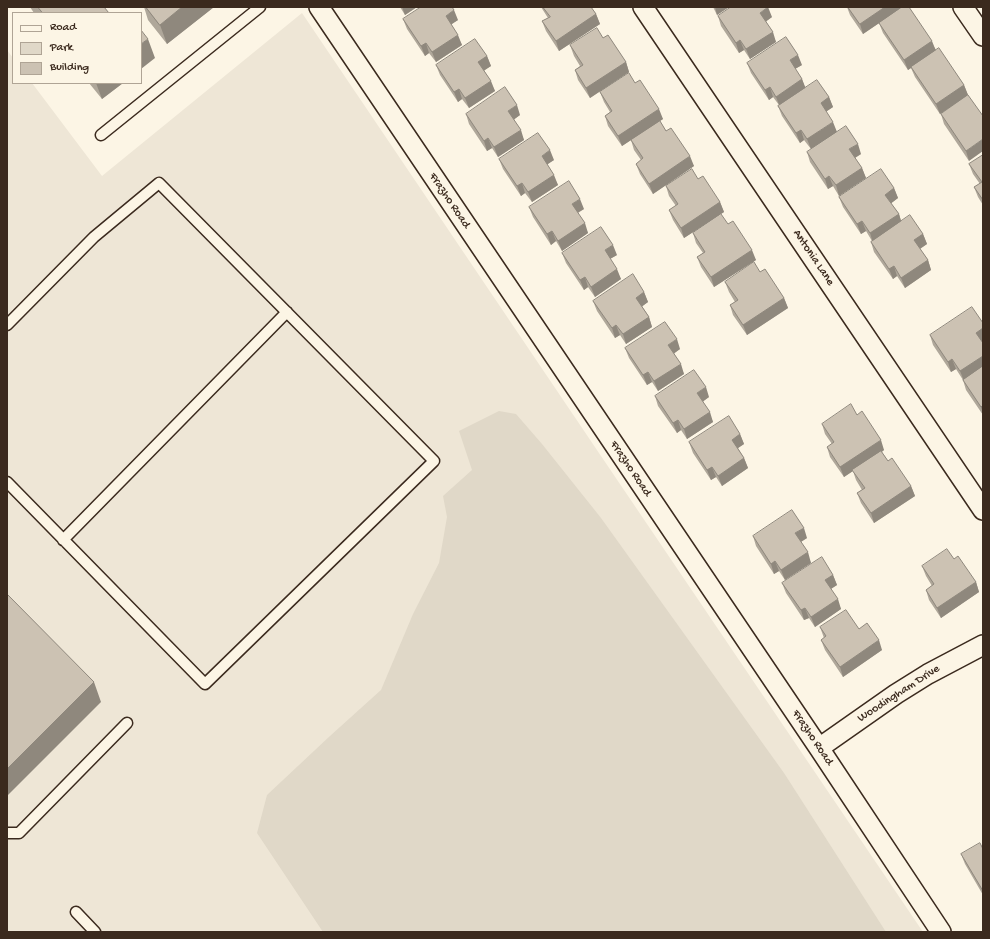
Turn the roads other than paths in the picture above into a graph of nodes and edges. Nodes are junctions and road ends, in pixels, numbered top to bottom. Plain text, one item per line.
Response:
1 (260, 7) edge
2 (318, 7) edge
3 (643, 7) edge
4 (963, 7) edge
5 (983, 36) edge
6 (101, 135) dead end
7 (287, 312) junction
8 (7, 325) edge
9 (7, 482) edge
10 (983, 510) edge
11 (63, 540) junction
12 (983, 645) edge
13 (127, 723) dead end
14 (819, 748) junction
15 (7, 833) edge
16 (76, 912) dead end
17 (95, 932) edge
18 (941, 932) edge

1 - 6 lane
2 - 14 street, Frazho Road
3 - 10 street, Antonia Lane
4 - 5 street
7 - 8 lane
7 - 11 lane
7 - 11 lane
9 - 11 lane
12 - 14 street, Woodingham Drive
13 - 15 lane
14 - 18 street, Frazho Road
16 - 17 lane

